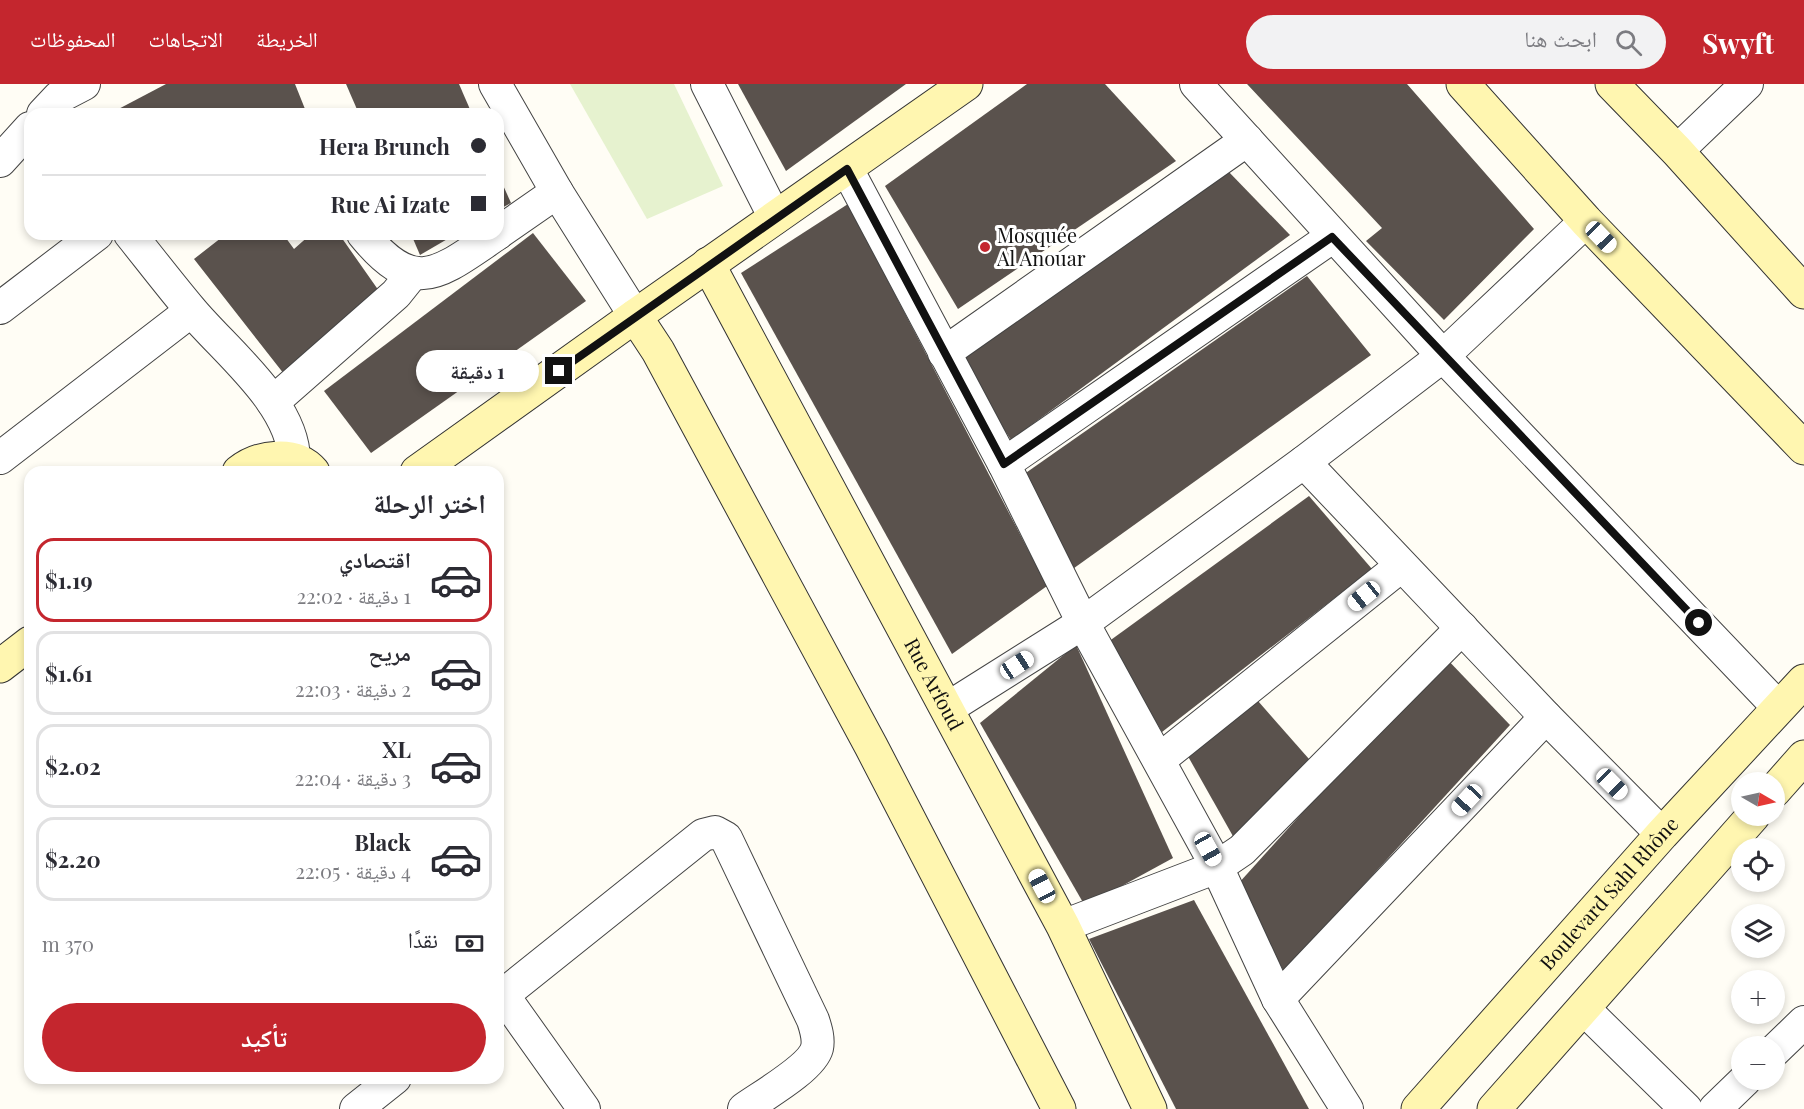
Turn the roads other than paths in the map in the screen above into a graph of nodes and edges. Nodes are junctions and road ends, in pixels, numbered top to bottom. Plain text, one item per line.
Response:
1 (495, 84) edge
2 (707, 84) edge
3 (966, 84) edge
4 (1196, 84) edge
5 (1463, 84) edge
6 (1612, 84) edge
7 (1747, 84) edge
8 (24, 135) edge
9 (1247, 140) junction
10 (1677, 151) junction
11 (0, 161) edge
12 (847, 169) junction
13 (557, 192) junction
14 (775, 218) junction
15 (1586, 221) junction
16 (504, 229) edge
17 (1332, 237) junction
18 (89, 240) edge
19 (135, 240) edge
20 (368, 240) edge
21 (488, 240) edge
22 (708, 264) junction
23 (412, 274) junction
24 (1804, 292) edge
25 (0, 308) edge
26 (191, 311) junction
27 (635, 316) junction
28 (944, 353) junction
29 (1443, 356) junction
30 (273, 402) junction
31 (1804, 448) edge
32 (0, 458) edge
33 (1305, 462) junction
34 (1004, 464) junction
35 (251, 466) edge
36 (303, 466) edge
37 (425, 466) edge
38 (1401, 566) junction
39 (1083, 623) junction
40 (1462, 628) junction
41 (24, 648) edge
42 (0, 666) edge
43 (1804, 681) edge
44 (1778, 707) junction
45 (948, 708) junction
46 (1546, 717) junction
47 (1804, 757) edge
48 (1159, 760) junction
49 (1785, 779) edge
50 (1744, 826) edge
51 (1662, 834) junction
52 (1217, 867) junction
53 (1063, 926) junction
54 (504, 995) edge
55 (1278, 999) junction
56 (504, 1001) edge
57 (1584, 1009) junction
58 (1803, 1024) edge
59 (1785, 1041) edge
60 (387, 1084) edge
61 (1735, 1090) edge
62 (356, 1109) edge
63 (584, 1109) edge
64 (744, 1109) edge
65 (1059, 1109) edge
66 (1150, 1109) edge
67 (1347, 1109) edge
68 (1418, 1109) edge
69 (1494, 1109) edge
70 (1686, 1109) edge
71 (1715, 1109) edge

1 - 13 street
2 - 14 street
3 - 12 street
4 - 9 street
5 - 15 street
6 - 10 street
7 - 10 street
8 - 11 street
9 - 17 street
9 - 28 street
10 - 24 street
12 - 14 street
12 - 28 street
13 - 16 street
13 - 27 street
14 - 22 street
15 - 29 street
15 - 31 street
17 - 29 street
17 - 34 street
18 - 25 street
19 - 26 street
20 - 23 street
21 - 23 street
22 - 27 street
22 - 45 street, Rue Arfoud
23 - 30 street
26 - 30 street
26 - 32 street
27 - 37 street
27 - 65 street
28 - 34 street
29 - 33 street
29 - 44 street
30 - 36 street
33 - 38 street
33 - 39 street
34 - 39 street
35 - 36 street
38 - 40 street
38 - 48 street
39 - 45 street
39 - 48 street
40 - 46 street
40 - 52 street
41 - 42 street
43 - 44 street, Boulevard Sahl Rhône
44 - 51 street, Boulevard Sahl Rhône
45 - 53 street, Rue Arfoud
46 - 51 street
46 - 55 street
47 - 49 street
48 - 52 street
50 - 57 street
51 - 68 street, Boulevard Sahl Rhône
52 - 53 street
52 - 55 street
53 - 66 street, Rue Arfoud
54 - 64 street
55 - 67 street
56 - 63 street
57 - 69 street
57 - 70 street
58 - 59 street
60 - 62 street
61 - 71 street

